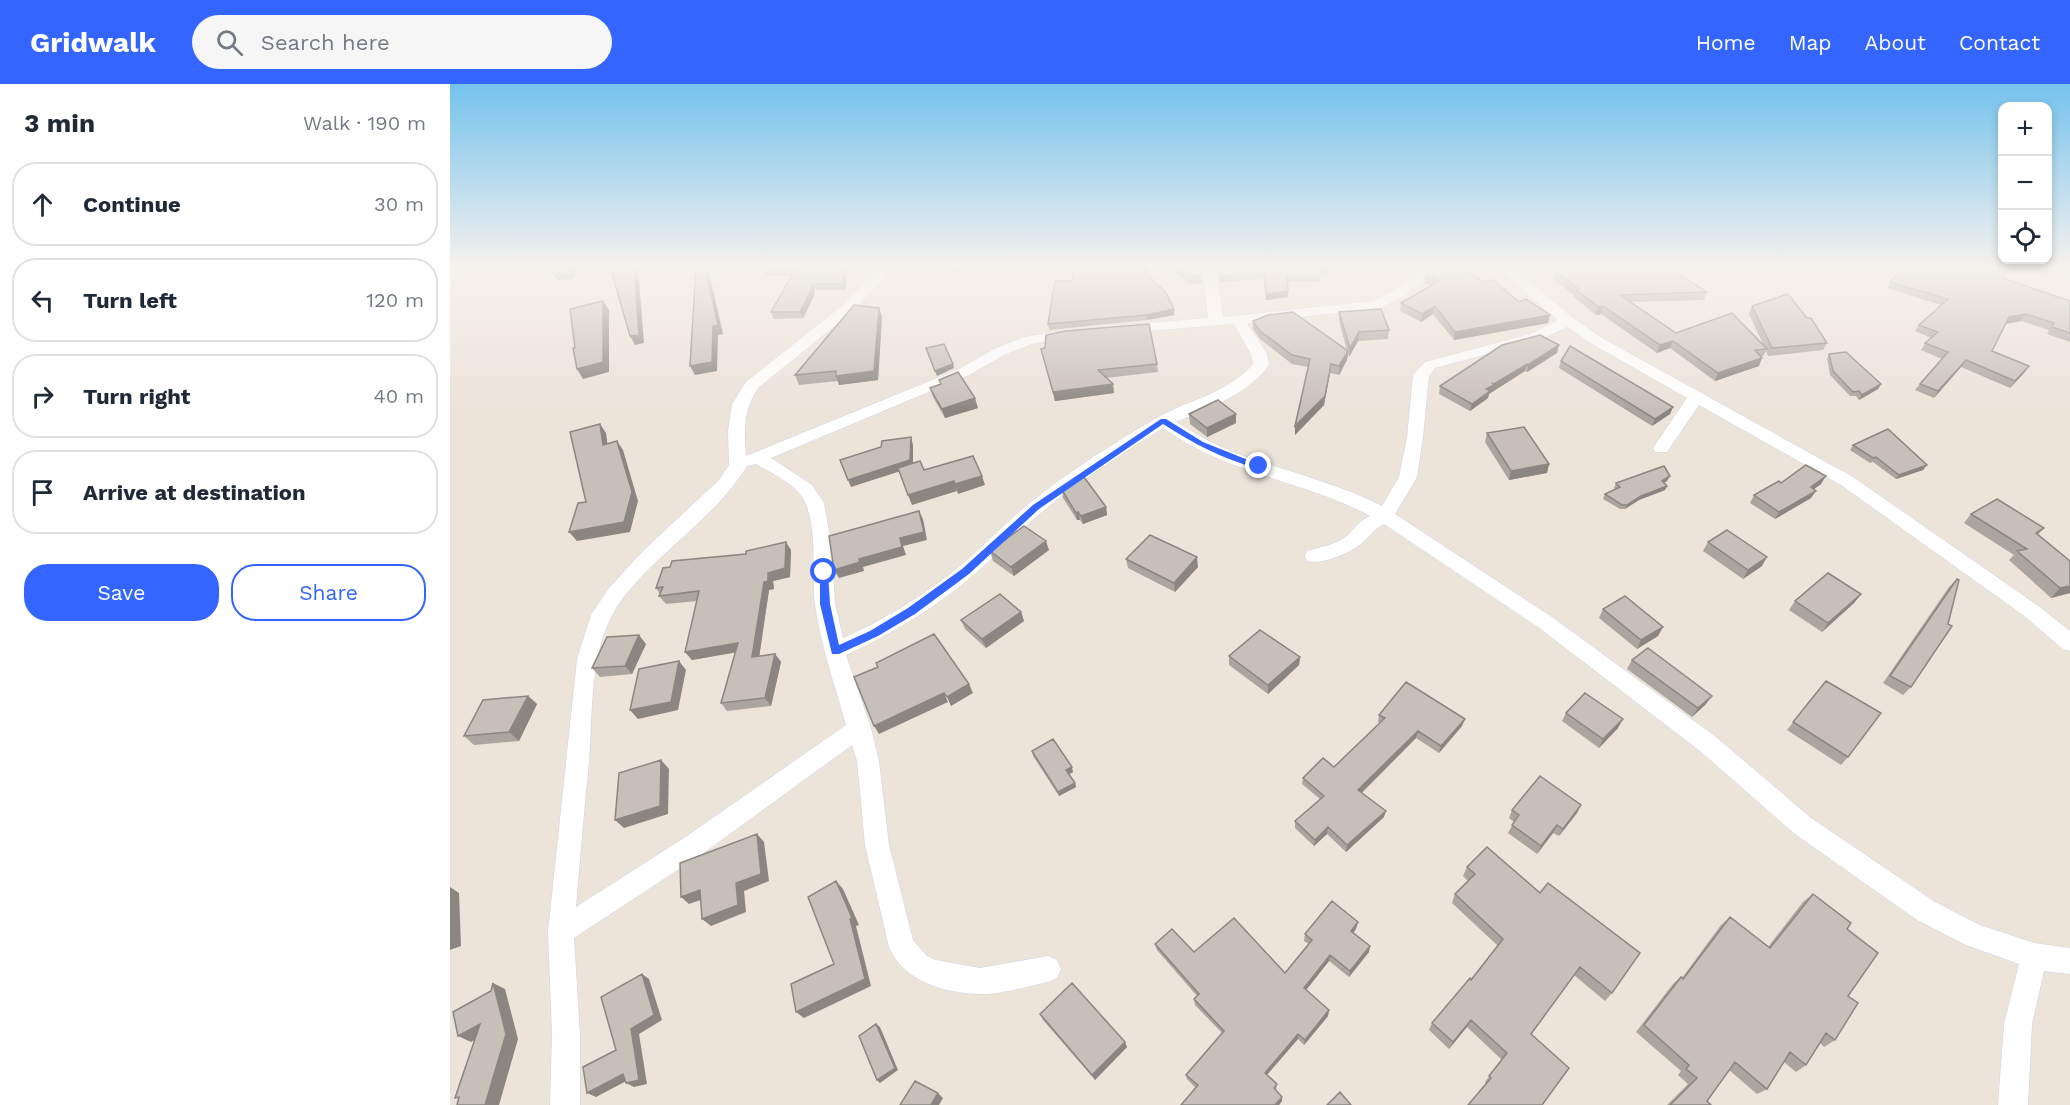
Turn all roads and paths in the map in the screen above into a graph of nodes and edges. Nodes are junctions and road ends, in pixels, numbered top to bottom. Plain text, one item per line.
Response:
1 (840, 315) edge
2 (1215, 315) edge
3 (1287, 315) edge
4 (1561, 315) edge
5 (1238, 320) junction
6 (1568, 321) junction
7 (1216, 322) junction
8 (1107, 330) edge
9 (1086, 332) edge
10 (1696, 397) junction
11 (1163, 420) junction
12 (1661, 448) dead end
13 (748, 462) junction
14 (1385, 516) junction
15 (1314, 556) dead end
16 (2070, 643) edge
17 (835, 651) junction
18 (860, 728) junction
19 (561, 932) junction
20 (2034, 956) junction
21 (2070, 961) edge
22 (1048, 969) dead end
23 (566, 1105) edge
24 (2013, 1105) edge

1 - 13 street
2 - 7 street
3 - 5 street
4 - 6 street
5 - 7 street
5 - 11 street
6 - 10 street
6 - 14 street
7 - 8 street
9 - 13 street
10 - 12 street
10 - 16 street
11 - 14 street
11 - 17 street
13 - 17 street
13 - 19 street
14 - 15 street
14 - 20 street
17 - 18 street
18 - 19 street
18 - 22 street
19 - 23 street
20 - 21 street
20 - 24 street

